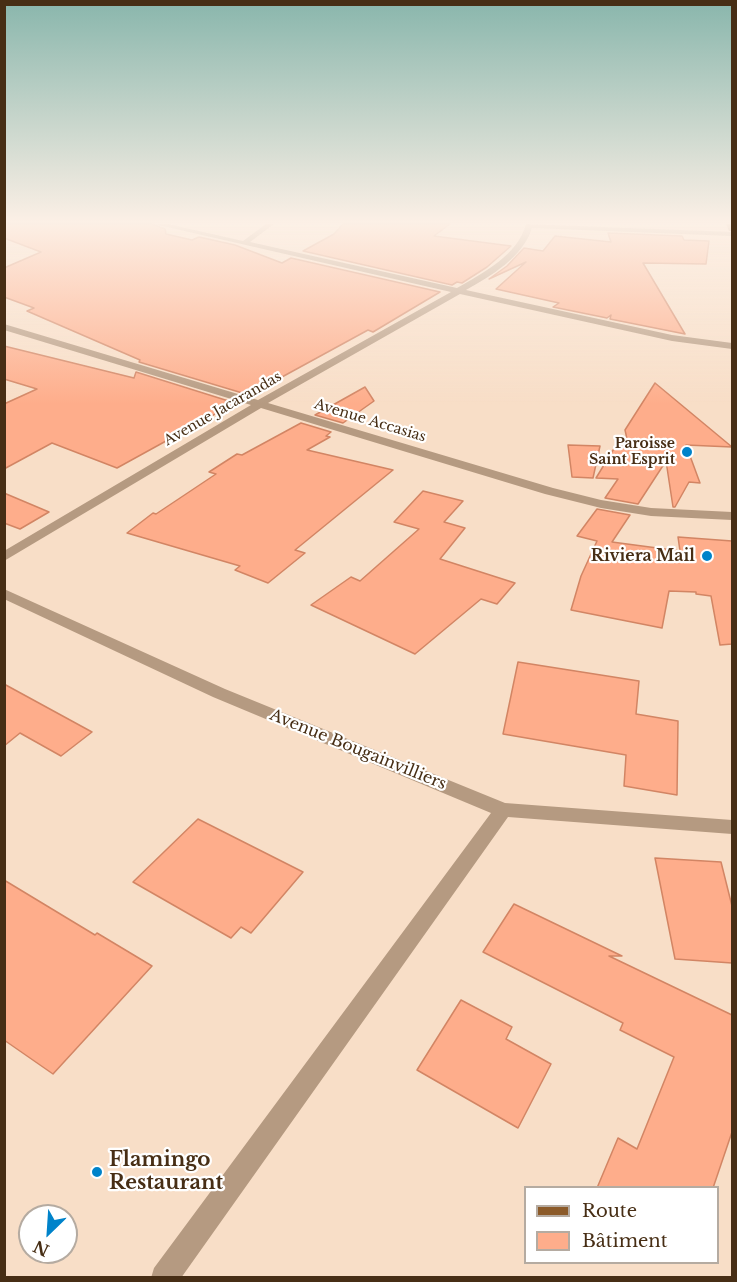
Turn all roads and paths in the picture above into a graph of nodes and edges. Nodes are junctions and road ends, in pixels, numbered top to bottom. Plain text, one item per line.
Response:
1 (422, 284) edge
2 (472, 284) edge
3 (459, 292) junction
4 (4, 327) edge
5 (732, 346) edge
6 (259, 404) junction
7 (732, 516) edge
8 (4, 557) edge
9 (4, 593) edge
10 (503, 810) junction
11 (732, 827) edge
12 (164, 1278) edge

1 - 3 street
2 - 3 street, Avenue Jacarandas
3 - 5 street
3 - 6 street, Avenue Jacarandas
4 - 6 street, Avenue Accasias
6 - 7 street, Avenue Accasias
6 - 8 street, Avenue Jacarandas
9 - 10 street, Avenue Bougainvilliers
10 - 11 street, Avenue Bougainvilliers
10 - 12 street

